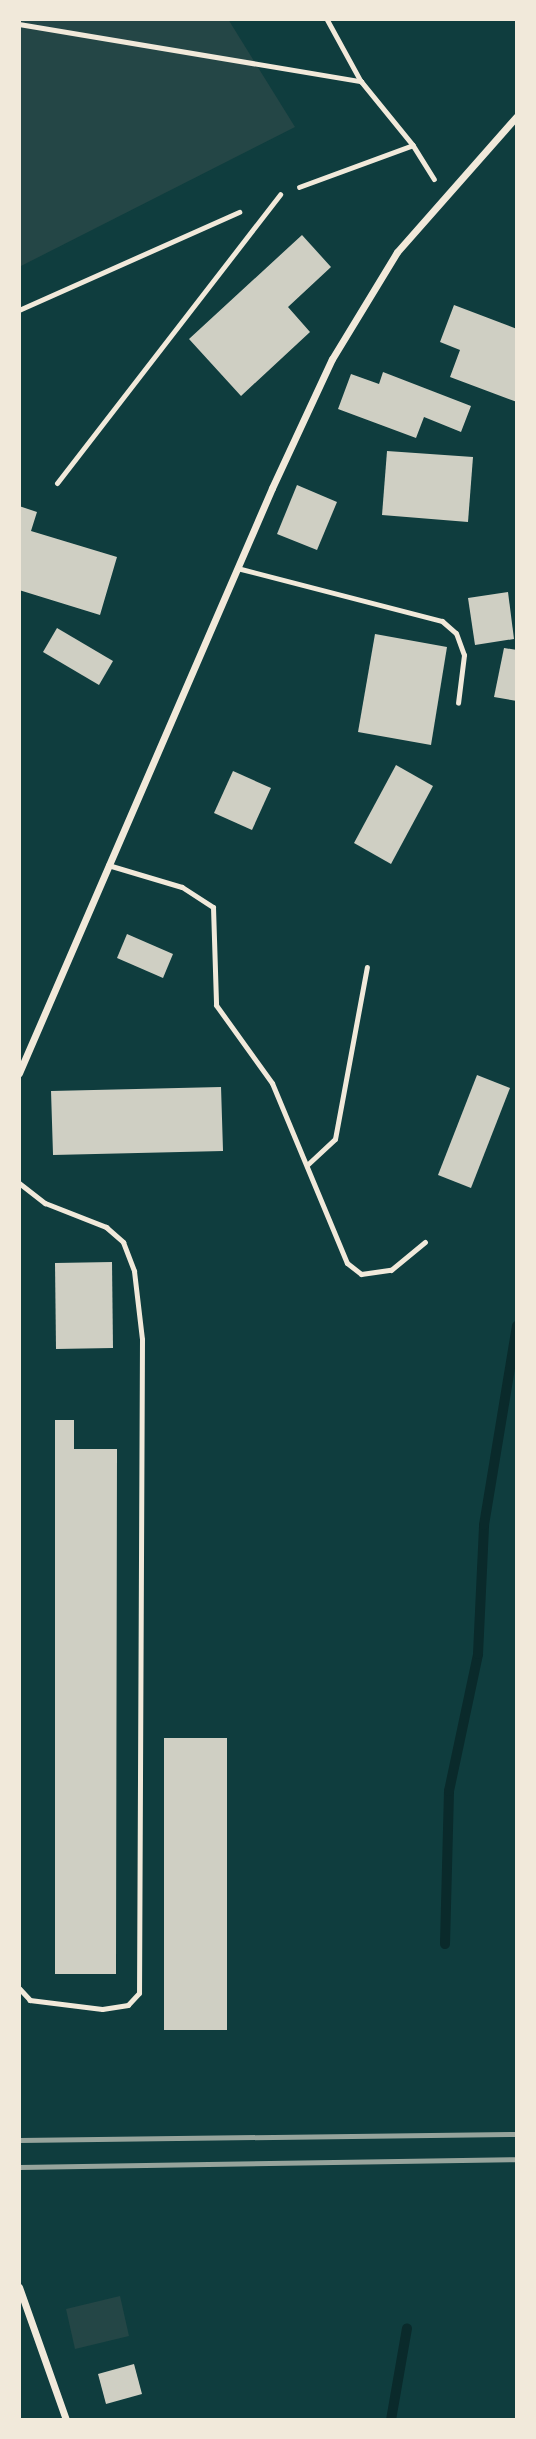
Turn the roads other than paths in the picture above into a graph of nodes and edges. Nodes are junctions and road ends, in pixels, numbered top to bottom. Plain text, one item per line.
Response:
1 (517, 116) edge
2 (280, 194) dead end
3 (57, 484) dead end
4 (237, 568) junction
5 (458, 703) dead end
6 (108, 865) junction
7 (367, 967) dead end
8 (19, 1073) edge
9 (307, 1165) junction
10 (19, 1183) edge
11 (425, 1242) dead end
12 (19, 1988) edge
13 (19, 2287) edge
14 (66, 2420) edge

1 - 4 street
2 - 3 lane
4 - 5 lane
4 - 6 street
6 - 8 street
6 - 9 lane
7 - 9 lane
9 - 11 lane
10 - 12 lane
13 - 14 street

